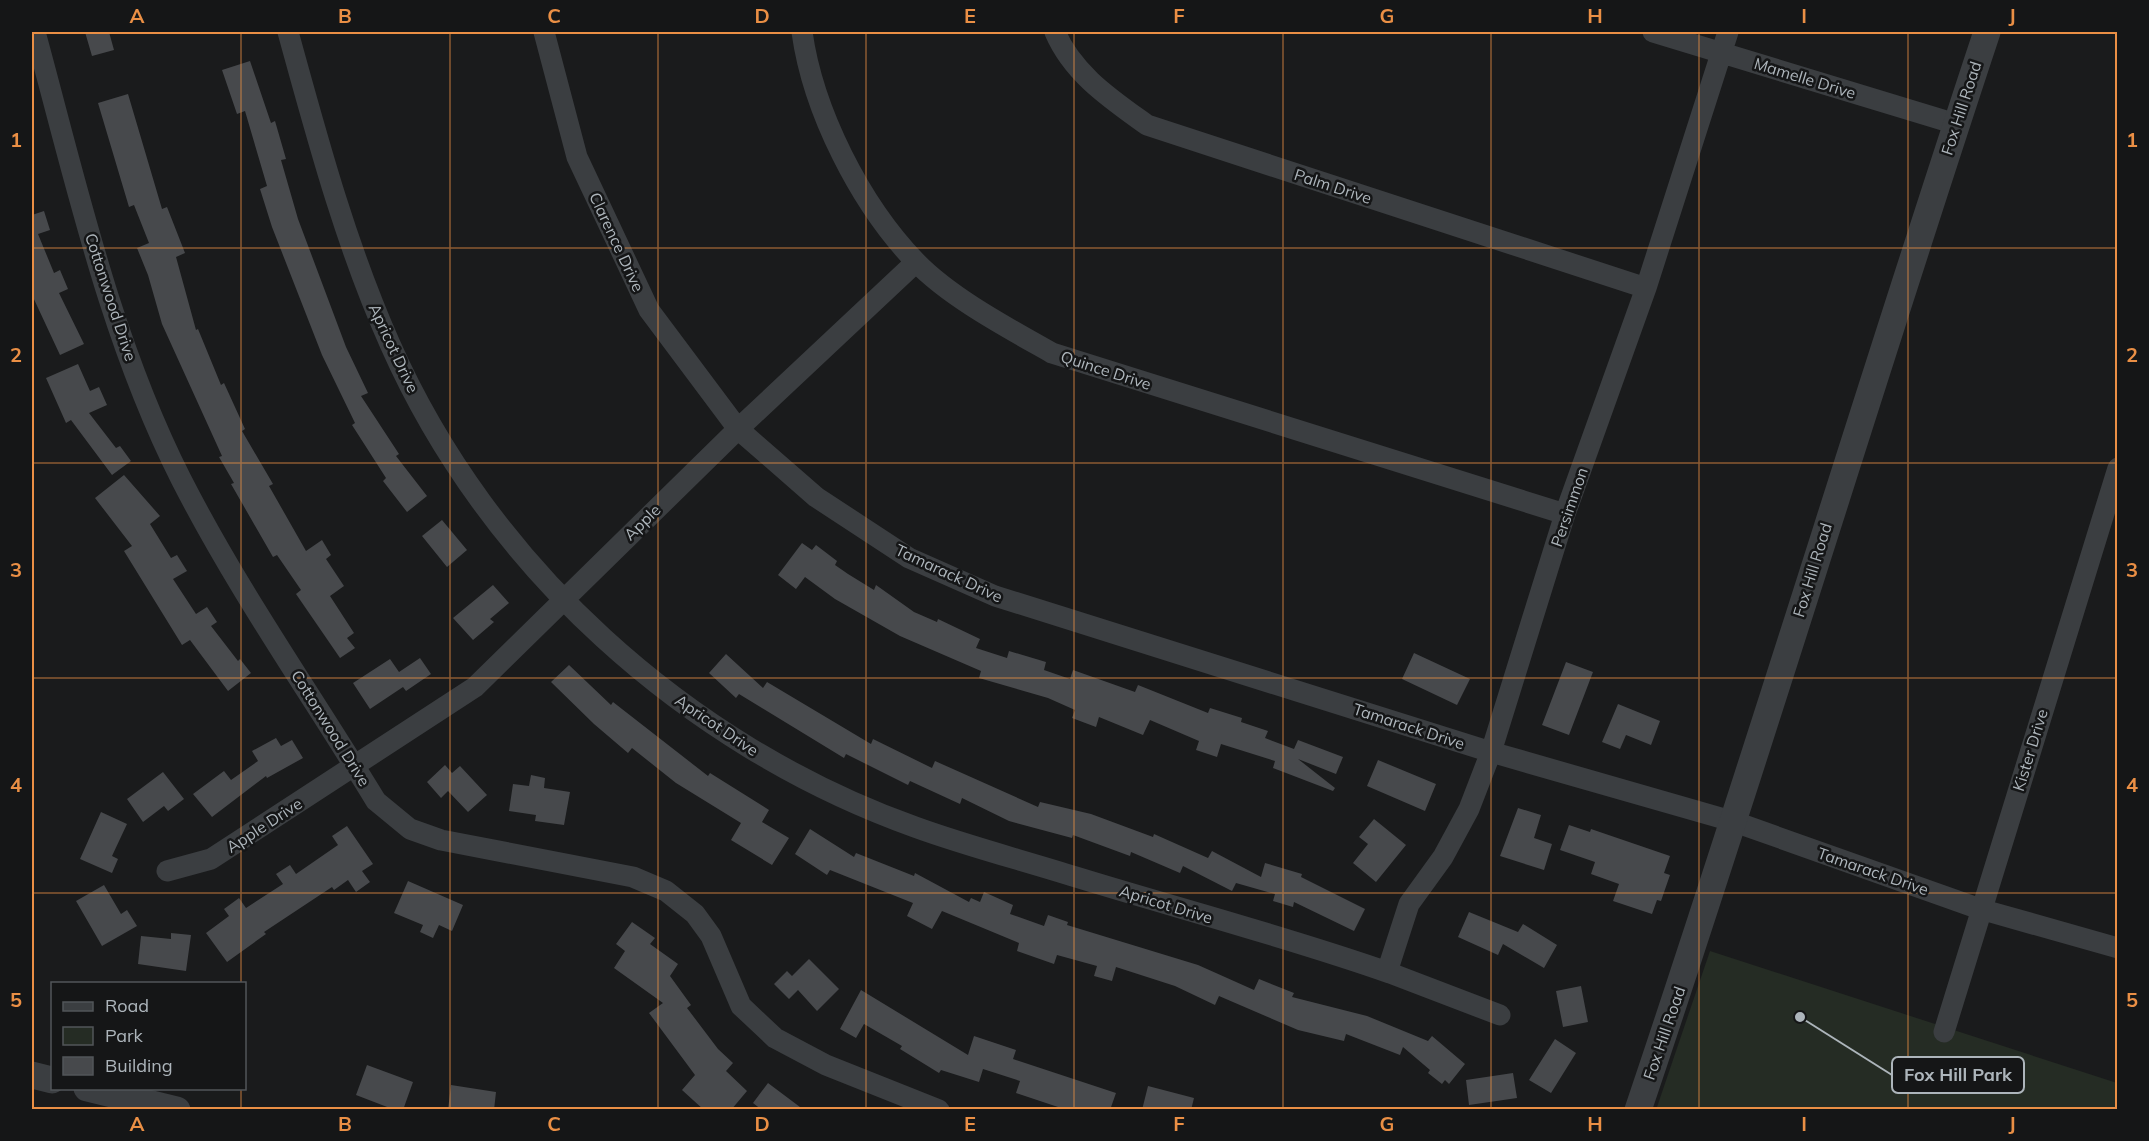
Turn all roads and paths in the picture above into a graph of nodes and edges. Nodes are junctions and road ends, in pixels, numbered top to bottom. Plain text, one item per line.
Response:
1 (35, 32) edge
2 (288, 32) edge
3 (544, 32) edge
4 (802, 32) edge
5 (1055, 32) edge
6 (1653, 32) edge
7 (1728, 32) edge
8 (1986, 32) edge
9 (1723, 53) junction
10 (1956, 124) junction
11 (916, 262) junction
12 (1646, 288) junction
13 (738, 429) junction
14 (2118, 468) edge
15 (1565, 514) junction
16 (562, 599) junction
17 (1491, 752) junction
18 (355, 766) junction
19 (1735, 822) junction
20 (167, 871) dead end
21 (1980, 909) junction
22 (2118, 948) edge
23 (1387, 972) junction
24 (1500, 1015) dead end
25 (1944, 1032) dead end
26 (32, 1075) edge
27 (51, 1080) edge
28 (91, 1090) edge
29 (177, 1110) edge
30 (939, 1110) edge
31 (1638, 1110) edge

1 - 18 street, Cottonwood Drive
2 - 16 street, Apricot Drive
3 - 13 street, Clarence Drive
4 - 11 street, Quince Drive
5 - 12 street, Palm Drive
6 - 9 street, Mamelle Drive
7 - 9 street, Persimmon
8 - 10 street, Fox Hill Road
9 - 10 street, Mamelle Drive
9 - 12 street, Persimmon
10 - 19 street, Fox Hill Road
11 - 13 street, Apple
11 - 15 street, Quince Drive
12 - 15 street, Persimmon
13 - 16 street, Apple
13 - 17 street, Tamarack Drive
14 - 21 street, Kister Drive
15 - 17 street, Persimmon
16 - 18 street, Apple
16 - 23 street, Apricot Drive
17 - 19 street, Tamarack Drive
17 - 23 street, Persimmon
18 - 20 street, Apple Drive
18 - 30 street, Cottonwood Drive
19 - 21 street, Tamarack Drive
19 - 31 street, Fox Hill Road
21 - 22 street, Tamarack Drive
21 - 25 street, Kister Drive
23 - 24 street, Apricot Drive
26 - 27 street
28 - 29 street

